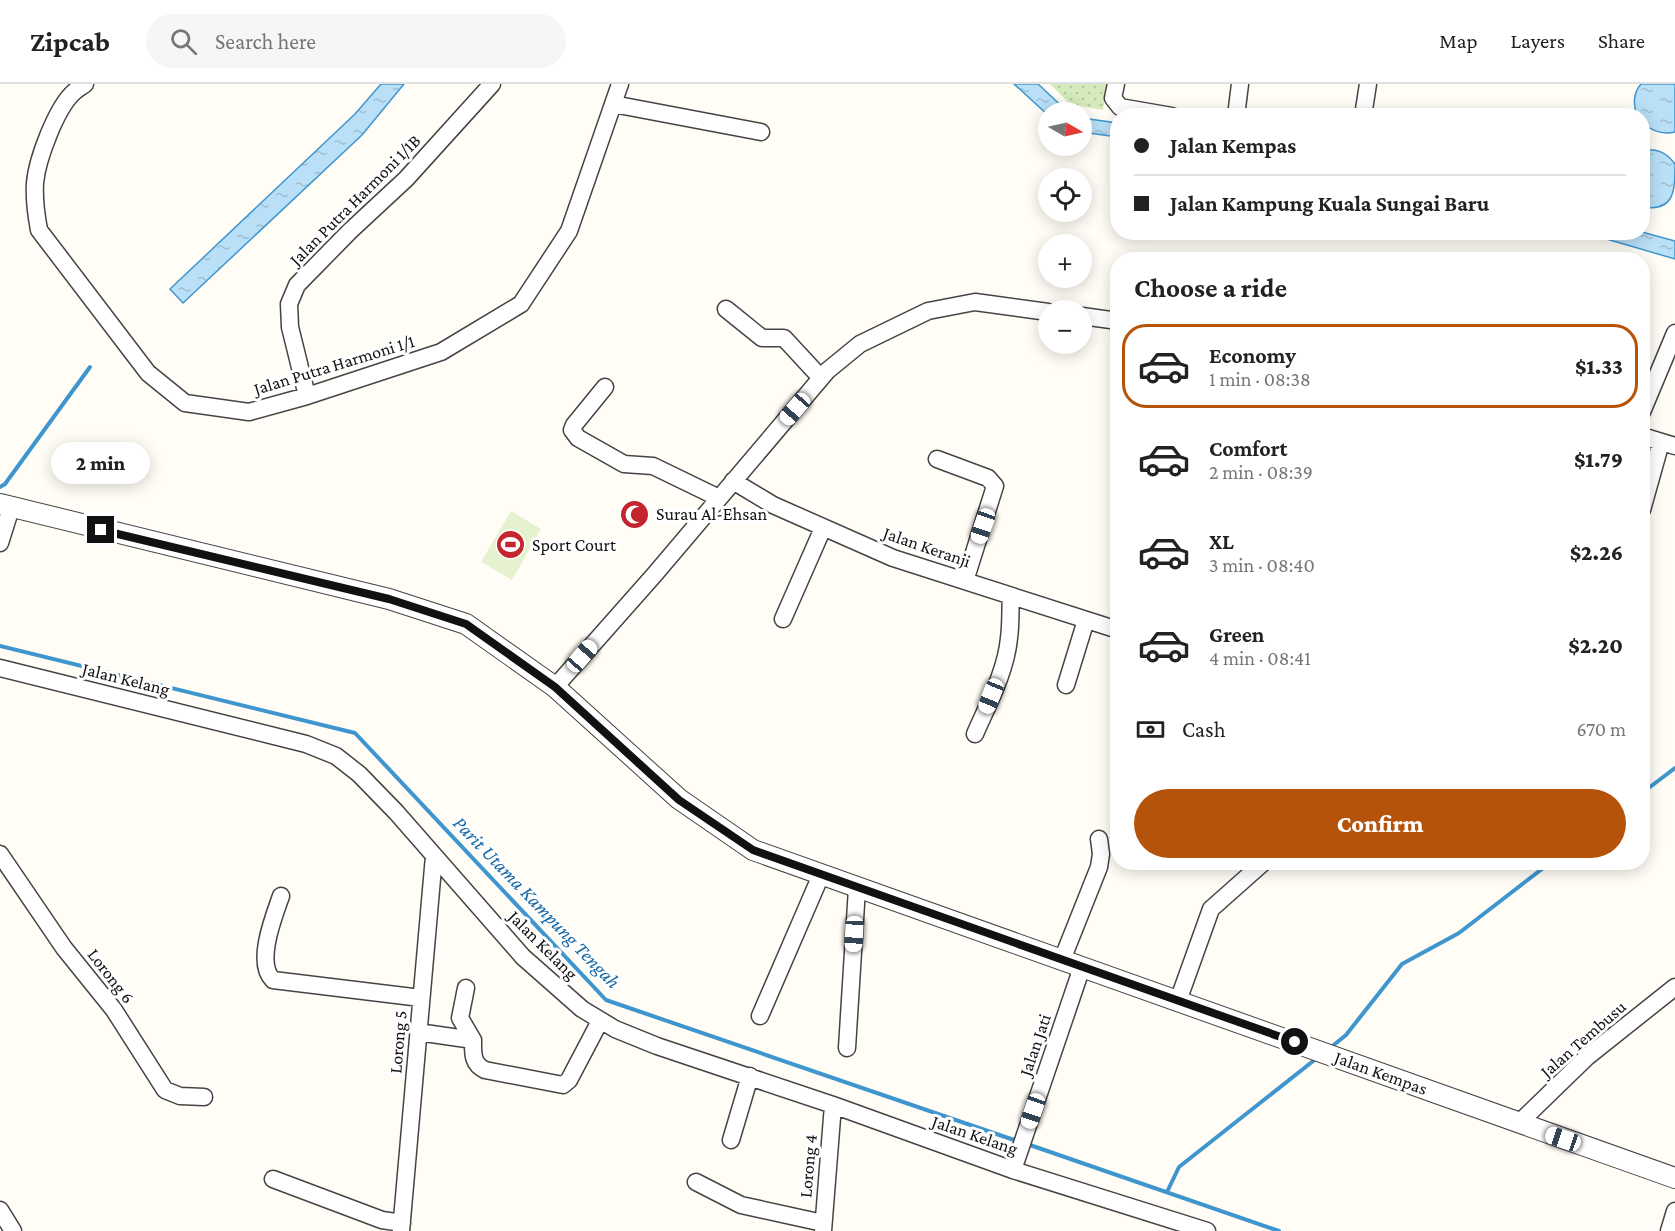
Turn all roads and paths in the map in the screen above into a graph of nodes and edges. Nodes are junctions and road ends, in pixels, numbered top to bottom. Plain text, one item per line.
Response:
1 (85, 84) edge
2 (492, 84) edge
3 (620, 84) edge
4 (1116, 84) edge
5 (1240, 84) edge
6 (1368, 84) edge
7 (613, 104) junction
8 (1126, 108) edge
9 (1237, 108) edge
10 (1364, 108) edge
11 (761, 132) dead end
12 (726, 309) dead end
13 (1038, 311) edge
14 (1092, 317) edge
15 (1110, 320) edge
16 (1675, 333) edge
17 (821, 378) junction
18 (605, 387) dead end
19 (1650, 393) edge
20 (306, 396) junction
21 (1650, 438) edge
22 (1668, 444) edge
23 (937, 459) dead end
24 (733, 481) junction
25 (1650, 490) edge
26 (719, 498) junction
27 (6, 506) edge
28 (823, 528) junction
29 (0, 543) edge
30 (965, 581) junction
31 (1011, 596) junction
32 (783, 619) dead end
33 (1086, 620) junction
34 (1110, 628) edge
35 (0, 668) edge
36 (1065, 685) dead end
37 (555, 687) junction
38 (975, 734) dead end
39 (1099, 839) dead end
40 (0, 854) edge
41 (434, 856) junction
42 (1255, 870) edge
43 (821, 875) junction
44 (857, 888) junction
45 (281, 896) dead end
46 (1062, 960) junction
47 (1082, 967) junction
48 (1675, 987) edge
49 (466, 988) dead end
50 (421, 998) junction
51 (1178, 1001) junction
52 (760, 1016) dead end
53 (600, 1021) junction
54 (418, 1032) junction
55 (473, 1041) junction
56 (848, 1048) dead end
57 (750, 1076) junction
58 (204, 1097) dead end
59 (833, 1105) junction
60 (1519, 1123) junction
61 (731, 1140) dead end
62 (1013, 1170) junction
63 (1674, 1176) edge
64 (273, 1179) dead end
65 (696, 1182) dead end
66 (0, 1210) edge
67 (1675, 1211) edge
68 (402, 1227) edge
69 (823, 1227) edge
70 (13, 1231) edge
71 (1207, 1231) edge
72 (1669, 1231) edge

1 - 20 street, Jalan Putra Harmoni 1/1
2 - 20 street, Jalan Putra Harmoni 1/1B
3 - 7 street, Jalan Putra Harmoni 1/1
4 - 8 street
5 - 9 street
6 - 10 street
7 - 11 street
7 - 20 street, Jalan Putra Harmoni 1/1
12 - 17 street
13 - 17 street
14 - 15 street
16 - 19 street
17 - 24 street
18 - 26 street
21 - 22 street
22 - 25 street
23 - 30 street
24 - 26 street
24 - 28 street, Jalan Keranji
26 - 37 street
27 - 29 street
27 - 37 street, Jalan Kempas
28 - 30 street, Jalan Keranji
28 - 32 street
30 - 31 street, Jalan Keranji
31 - 33 street, Jalan Keranji
31 - 38 street
33 - 34 street, Jalan Keranji
33 - 36 street
35 - 41 street, Jalan Kelang
37 - 43 street, Jalan Kempas
39 - 46 street
40 - 58 street, Lorong 6
41 - 50 street, Lorong 5
41 - 53 street, Jalan Kelang
42 - 51 street
43 - 44 street, Jalan Kempas
43 - 52 street
44 - 46 street, Jalan Kempas
44 - 56 street
45 - 50 street
46 - 47 street, Jalan Kempas
47 - 51 street, Jalan Kempas
47 - 62 street, Jalan Jati
48 - 60 street, Jalan Tembusu
49 - 55 street
50 - 54 street, Lorong 5
51 - 60 street, Jalan Kempas
53 - 55 street
53 - 57 street, Jalan Kelang
54 - 55 street
54 - 68 street, Lorong 5
57 - 59 street, Jalan Kelang
57 - 61 street
59 - 62 street, Jalan Kelang
59 - 69 street, Lorong 4
60 - 63 street, Jalan Kempas
62 - 71 street, Jalan Kelang
64 - 68 street
65 - 69 street
66 - 70 street
67 - 72 street

